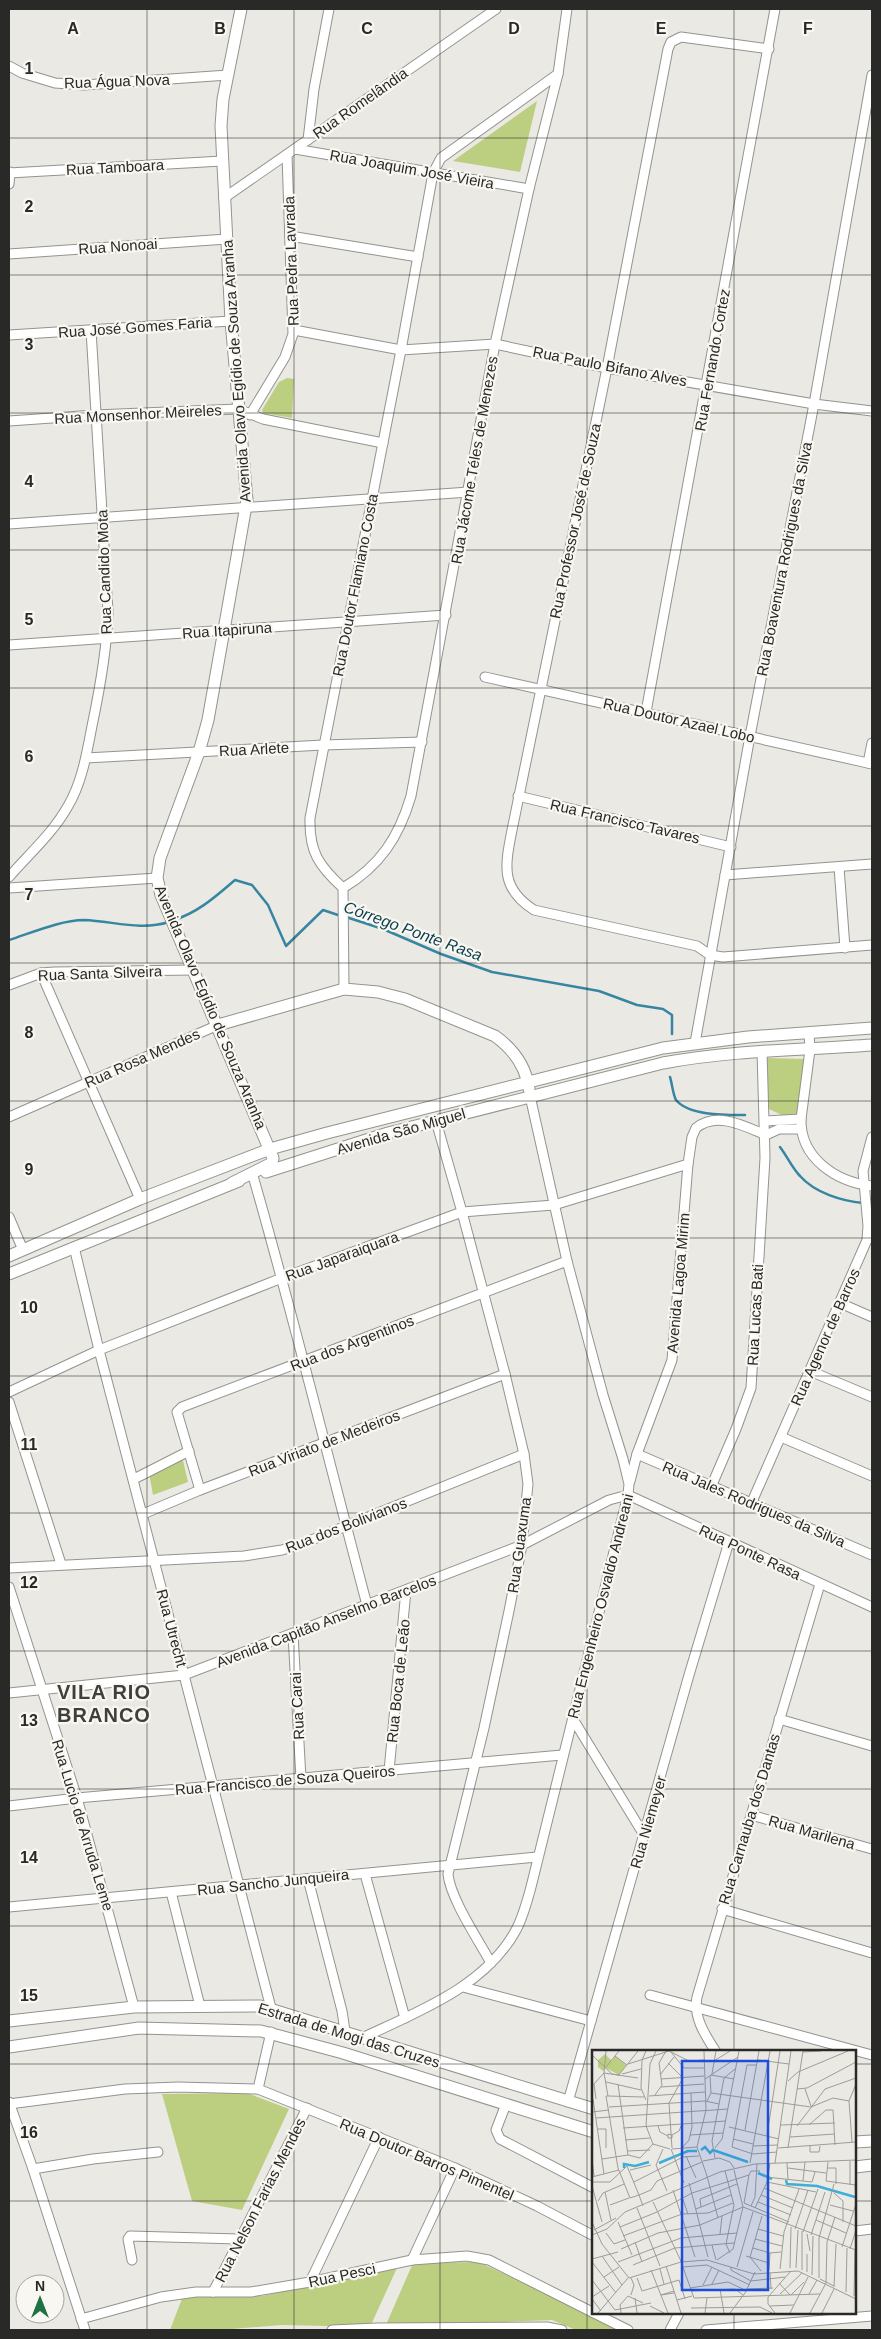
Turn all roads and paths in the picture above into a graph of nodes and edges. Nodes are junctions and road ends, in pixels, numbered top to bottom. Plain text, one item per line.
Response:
1 (240, 9) edge
2 (329, 9) edge
3 (496, 9) edge
4 (567, 9) edge
5 (775, 9) edge
6 (769, 49) junction
7 (9, 66) edge
8 (558, 74) junction
9 (228, 75) junction
10 (872, 76) edge
11 (308, 140) junction
12 (295, 149) junction
13 (287, 155) junction
14 (222, 160) junction
15 (9, 172) edge
16 (433, 173) junction
17 (9, 184) edge
18 (529, 189) junction
19 (224, 198) junction
20 (290, 236) junction
21 (227, 239) junction
22 (9, 254) edge
23 (418, 257) junction
24 (231, 321) junction
25 (91, 330) junction
26 (294, 330) junction
27 (9, 335) edge
28 (495, 344) junction
29 (401, 350) junction
30 (607, 368) junction
31 (707, 385) junction
32 (814, 404) junction
33 (238, 409) junction
34 (872, 411) edge
35 (95, 415) junction
36 (250, 415) junction
37 (9, 421) edge
38 (383, 443) junction
39 (469, 492) junction
40 (371, 499) junction
41 (246, 509) junction
42 (102, 517) junction
43 (9, 524) edge
44 (446, 615) junction
45 (348, 622) junction
46 (225, 630) junction
47 (107, 639) junction
48 (9, 644) edge
49 (486, 677) dead end
50 (540, 688) junction
51 (646, 712) junction
52 (750, 736) junction
53 (422, 742) junction
54 (872, 743) edge
55 (323, 745) junction
56 (199, 752) junction
57 (86, 758) junction
58 (870, 763) edge
59 (518, 796) junction
60 (731, 846) junction
61 (872, 864) edge
62 (839, 866) junction
63 (726, 875) junction
64 (9, 877) edge
65 (157, 878) junction
66 (9, 888) edge
67 (343, 888) junction
68 (872, 946) edge
69 (845, 948) junction
70 (710, 955) junction
71 (193, 970) junction
72 (41, 973) junction
73 (9, 985) edge
74 (344, 989) junction
75 (218, 1025) junction
76 (872, 1028) edge
77 (809, 1033) junction
78 (695, 1043) junction
79 (872, 1045) edge
80 (810, 1050) junction
81 (762, 1051) junction
82 (89, 1081) junction
83 (528, 1082) junction
84 (530, 1096) junction
85 (9, 1117) edge
86 (801, 1119) junction
87 (436, 1121) junction
88 (765, 1121) junction
89 (800, 1129) junction
90 (766, 1135) junction
91 (872, 1137) edge
92 (270, 1149) junction
93 (688, 1164) junction
94 (253, 1176) junction
95 (232, 1183) junction
96 (867, 1187) edge
97 (140, 1199) junction
98 (554, 1205) junction
99 (462, 1212) junction
100 (9, 1217) edge
101 (870, 1241) edge
102 (74, 1248) junction
103 (23, 1250) junction
104 (9, 1256) edge
105 (567, 1261) junction
106 (9, 1274) edge
107 (282, 1278) junction
108 (482, 1293) junction
109 (840, 1303) junction
110 (872, 1317) edge
111 (99, 1350) junction
112 (303, 1362) junction
113 (810, 1371) junction
114 (505, 1374) junction
115 (9, 1392) edge
116 (872, 1397) edge
117 (9, 1402) edge
118 (781, 1437) junction
119 (323, 1443) junction
120 (189, 1451) junction
121 (524, 1454) junction
122 (637, 1454) junction
123 (872, 1476) edge
124 (134, 1479) junction
125 (629, 1484) junction
126 (711, 1487) junction
127 (200, 1490) junction
128 (628, 1496) junction
129 (751, 1504) junction
130 (143, 1514) junction
131 (346, 1526) junction
132 (729, 1542) junction
133 (522, 1545) junction
134 (872, 1555) edge
135 (154, 1561) junction
136 (61, 1564) junction
137 (9, 1568) edge
138 (820, 1584) junction
139 (9, 1587) edge
140 (406, 1590) junction
141 (367, 1605) junction
142 (872, 1607) edge
143 (293, 1634) junction
144 (184, 1675) junction
145 (42, 1688) junction
146 (9, 1693) edge
147 (573, 1719) junction
148 (778, 1719) junction
149 (872, 1746) edge
150 (562, 1755) junction
151 (475, 1765) junction
152 (389, 1772) junction
153 (302, 1779) junction
154 (213, 1786) junction
155 (77, 1798) junction
156 (9, 1806) edge
157 (751, 1815) junction
158 (644, 1835) junction
159 (872, 1850) edge
160 (537, 1857) junction
161 (449, 1866) junction
162 (365, 1874) junction
163 (308, 1878) junction
164 (239, 1886) junction
165 (171, 1892) junction
166 (106, 1898) junction
167 (9, 1907) edge
168 (722, 1909) junction
169 (872, 1953) edge
170 (491, 1963) junction
171 (463, 1987) junction
172 (650, 1995) dead end
173 (200, 2006) junction
174 (134, 2007) junction
175 (271, 2008) junction
176 (695, 2008) junction
177 (406, 2018) junction
178 (9, 2021) edge
179 (591, 2021) junction
180 (345, 2031) junction
181 (271, 2032) junction
182 (362, 2038) junction
183 (9, 2047) edge
184 (715, 2050) edge
185 (850, 2050) edge
186 (856, 2052) edge
187 (872, 2056) edge
188 (258, 2089) junction
189 (568, 2102) junction
190 (9, 2103) edge
191 (506, 2104) junction
192 (307, 2108) junction
193 (592, 2108) edge
194 (592, 2131) edge
195 (379, 2137) junction
196 (872, 2140) edge
197 (856, 2142) edge
198 (158, 2152) dead end
199 (872, 2165) edge
200 (856, 2167) edge
201 (455, 2168) junction
202 (33, 2169) junction
203 (592, 2187) edge
204 (872, 2229) edge
205 (856, 2231) edge
206 (592, 2235) edge
207 (239, 2239) junction
208 (132, 2260) dead end
209 (412, 2260) junction
210 (310, 2282) junction
211 (213, 2292) junction
212 (592, 2312) edge
213 (596, 2314) edge
214 (678, 2314) edge
215 (872, 2316) edge
216 (81, 2319) junction
217 (388, 2329) edge
218 (85, 2330) edge
219 (332, 2330) edge
220 (562, 2330) edge
221 (628, 2330) edge
222 (670, 2330) edge
223 (706, 2330) edge

1 - 9 main road, Avenida Olavo Egídio de Souza Aranha
2 - 11 street
3 - 11 street, Rua Romelândia
4 - 8 street, Rua Jácome Téles de Menezes
5 - 6 street, Rua Fernando Cortez
6 - 30 street, Rua Professor José de Souza
6 - 31 street, Rua Fernando Cortez
7 - 9 street, Rua Água Nova
8 - 16 street
8 - 18 street, Rua Jácome Téles de Menezes
9 - 14 main road, Avenida Olavo Egídio de Souza Aranha
10 - 32 street, Rua Boaventura Rodrigues da Silva
11 - 12 street, Rua Romelândia
12 - 13 street, Rua Romelândia
12 - 16 street, Rua Joaquim José Vieira
13 - 19 street, Rua Romelândia
13 - 20 street, Rua Pedra Lavrada
14 - 15 street, Rua Tamboara
14 - 19 main road, Avenida Olavo Egídio de Souza Aranha
15 - 17 street
16 - 18 street, Rua Joaquim José Vieira
16 - 23 street, Rua Doutor Flamiano Costa
18 - 28 street, Rua Jácome Téles de Menezes
19 - 21 main road, Avenida Olavo Egídio de Souza Aranha
20 - 23 street
20 - 26 street, Rua Pedra Lavrada
21 - 22 street, Rua Nonoai
21 - 24 main road, Avenida Olavo Egídio de Souza Aranha
23 - 29 street, Rua Doutor Flamiano Costa
24 - 25 street, Rua José Gomes Faria
24 - 33 main road, Avenida Olavo Egídio de Souza Aranha
25 - 27 street, Rua José Gomes Faria
25 - 35 street, Rua Candido Mota
26 - 29 street, Rua Paulo Bifano Alves
26 - 36 street, Rua Pedra Lavrada
28 - 29 street, Rua Paulo Bifano Alves
28 - 30 street, Rua Paulo Bifano Alves
28 - 39 street, Rua Jácome Téles de Menezes
29 - 38 street, Rua Doutor Flamiano Costa
30 - 31 street, Rua Paulo Bifano Alves
30 - 50 street, Rua Professor José de Souza
31 - 32 street, Rua Paulo Bifano Alves
31 - 51 street, Rua Fernando Cortez
32 - 34 street, Rua Paulo Bifano Alves
32 - 52 street, Rua Boaventura Rodrigues da Silva
33 - 35 street, Rua Monsenhor Meireles
33 - 36 street, Rua Monsenhor Meireles
33 - 41 main road, Avenida Olavo Egídio de Souza Aranha
35 - 37 street, Rua Monsenhor Meireles
35 - 42 street, Rua Candido Mota
36 - 38 street, Rua Monsenhor Meireles
38 - 40 street, Rua Doutor Flamiano Costa
39 - 40 street
39 - 44 street, Rua Jácome Téles de Menezes
40 - 41 street
40 - 45 street, Rua Doutor Flamiano Costa
41 - 42 street
41 - 46 main road, Avenida Olavo Egídio de Souza Aranha
42 - 43 street
42 - 47 street, Rua Candido Mota
44 - 45 street, Rua Itapiruna
44 - 53 street, Rua Jácome Téles de Menezes
45 - 46 street, Rua Itapiruna
45 - 55 street, Rua Doutor Flamiano Costa
46 - 47 street, Rua Itapiruna
46 - 56 main road, Avenida Olavo Egídio de Souza Aranha
47 - 48 street, Rua Itapiruna
47 - 57 street, Rua Candido Mota
49 - 50 street, Rua Doutor Azael Lobo
50 - 51 street, Rua Doutor Azael Lobo
50 - 59 street, Rua Professor José de Souza
51 - 52 street, Rua Doutor Azael Lobo
52 - 58 street, Rua Doutor Azael Lobo
52 - 60 street, Rua Boaventura Rodrigues da Silva
53 - 55 street, Rua Arlete
53 - 67 street, Rua Jácome Téles de Menezes
54 - 58 street
55 - 56 street, Rua Arlete
55 - 67 street, Rua Doutor Flamiano Costa
56 - 57 street, Rua Arlete
56 - 65 main road, Avenida Olavo Egídio de Souza Aranha
57 - 64 street, Rua Candido Mota
59 - 60 street, Rua Francisco Tavares
59 - 70 street, Rua Professor José de Souza
60 - 63 street, Rua Boaventura Rodrigues da Silva
61 - 62 street
62 - 63 street
62 - 69 street
63 - 70 street, Rua Boaventura Rodrigues da Silva
65 - 66 street
65 - 71 main road, Avenida Olavo Egídio de Souza Aranha
67 - 74 street
68 - 69 street
69 - 70 street
70 - 78 street, Rua Boaventura Rodrigues da Silva
71 - 72 street, Rua Santa Silveira
71 - 75 main road, Avenida Olavo Egídio de Souza Aranha
72 - 73 street, Rua Santa Silveira
72 - 82 street
74 - 75 main road, Rua Rosa Mendes
74 - 83 main road, Rua Rosa Mendes
75 - 82 street, Rua Rosa Mendes
75 - 92 main road, Avenida Olavo Egídio de Souza Aranha
76 - 77 main road, Avenida São Miguel
77 - 78 main road, Avenida São Miguel
77 - 80 street
78 - 83 main road, Avenida São Miguel
79 - 80 main road, Avenida São Miguel
80 - 81 main road, Avenida São Miguel
80 - 86 street
81 - 84 main road, Avenida São Miguel
81 - 88 street, Rua Lucas Bati
82 - 85 street, Rua Rosa Mendes
82 - 97 street
83 - 84 main road, Rua Rosa Mendes
83 - 92 main road, Avenida São Miguel
84 - 87 main road, Avenida São Miguel
84 - 98 street, Rua Engenheiro Osvaldo Andreani
86 - 88 street
86 - 89 street
87 - 94 main road, Avenida São Miguel
87 - 99 street, Rua Guaxuma
88 - 90 street, Rua Lucas Bati
89 - 90 street
89 - 96 street
90 - 93 street, Avenida Lagoa Mirim
90 - 126 street, Rua Lucas Bati
91 - 96 street, Rua Agenor de Barros
92 - 95 main road
92 - 97 main road, Avenida São Miguel
93 - 98 street, Rua Japaraiquara
93 - 122 street, Avenida Lagoa Mirim
94 - 95 main road, Avenida São Miguel
94 - 107 street
95 - 102 main road, Avenida São Miguel
96 - 101 street, Rua Agenor de Barros
97 - 103 main road, Avenida São Miguel
98 - 99 street, Rua Japaraiquara
98 - 105 street, Rua Engenheiro Osvaldo Andreani
99 - 107 street, Rua Japaraiquara
99 - 108 street, Rua Guaxuma
100 - 103 street
101 - 109 street, Rua Agenor de Barros
102 - 106 main road, Avenida São Miguel
102 - 111 street, Rua Utrecht
103 - 104 main road, Avenida São Miguel
105 - 108 street, Rua dos Argentinos
105 - 125 street, Rua Engenheiro Osvaldo Andreani
107 - 111 street, Rua Japaraiquara
107 - 112 street
108 - 112 street, Rua dos Argentinos
108 - 114 street, Rua Guaxuma
109 - 110 street
109 - 113 street, Rua Agenor de Barros
111 - 115 street, Rua Japaraiquara
111 - 124 street, Rua Utrecht
112 - 119 street
112 - 120 street, Rua dos Argentinos
113 - 116 street
113 - 118 street, Rua Agenor de Barros
114 - 119 street, Rua Viriato de Medeiros
114 - 121 street, Rua Guaxuma
117 - 136 street
118 - 123 street
118 - 129 street, Rua Agenor de Barros
119 - 127 street, Rua Viriato de Medeiros
119 - 131 street
120 - 124 street
120 - 127 street
121 - 131 street, Rua dos Bolivianos
121 - 133 street, Rua Guaxuma
122 - 125 street, Avenida Lagoa Mirim
122 - 126 street, Rua Jales Rodrigues da Silva
124 - 130 street, Rua Utrecht
125 - 128 street, Rua Engenheiro Osvaldo Andreani
126 - 129 street, Rua Jales Rodrigues da Silva
127 - 130 street, Rua Viriato de Medeiros
128 - 132 street, Rua Ponte Rasa
128 - 133 street, Avenida Capitão Anselmo Barcelos
128 - 147 street, Rua Engenheiro Osvaldo Andreani
129 - 134 street, Rua Jales Rodrigues da Silva
130 - 135 street, Rua Utrecht
131 - 135 street, Rua dos Bolivianos
131 - 141 street
132 - 138 street, Rua Ponte Rasa
132 - 158 street, Rua Niemeyer
133 - 140 street, Avenida Capitão Anselmo Barcelos
133 - 151 street, Rua Guaxuma
135 - 136 street, Rua dos Bolivianos
135 - 144 street, Rua Utrecht
136 - 137 street, Rua dos Bolivianos
138 - 142 street, Rua Ponte Rasa
138 - 148 street, Rua Carnauba dos Dantas
139 - 145 street, Rua Lucio de Arruda Leme
140 - 141 street, Avenida Capitão Anselmo Barcelos
140 - 152 street, Rua Boca de Leão
141 - 143 street, Avenida Capitão Anselmo Barcelos
143 - 144 street, Avenida Capitão Anselmo Barcelos
143 - 153 street, Rua Carai
144 - 145 street, Avenida Capitão Anselmo Barcelos
144 - 154 street, Rua Utrecht
145 - 146 street, Avenida Capitão Anselmo Barcelos
145 - 155 street, Rua Lucio de Arruda Leme
147 - 150 street, Rua Engenheiro Osvaldo Andreani
147 - 158 street
148 - 149 street
148 - 157 street, Rua Carnauba dos Dantas
150 - 151 street, Rua Francisco de Souza Queiros
150 - 160 street, Rua Engenheiro Osvaldo Andreani
151 - 152 street, Rua Francisco de Souza Queiros
151 - 161 street, Rua Guaxuma
152 - 153 street, Rua Francisco de Souza Queiros
153 - 154 street, Rua Francisco de Souza Queiros
154 - 155 street, Rua Francisco de Souza Queiros
154 - 164 street, Rua Utrecht
155 - 156 street, Rua Francisco de Souza Queiros
155 - 166 street, Rua Lucio de Arruda Leme
157 - 159 street, Rua Marilena
157 - 168 street, Rua Carnauba dos Dantas
158 - 179 street, Rua Niemeyer
160 - 161 street, Rua Sancho Junqueira
160 - 170 street, Rua Engenheiro Osvaldo Andreani
161 - 162 street, Rua Sancho Junqueira
161 - 170 street, Rua Guaxuma
162 - 163 street, Rua Sancho Junqueira
162 - 177 street
163 - 164 street, Rua Sancho Junqueira
163 - 180 street
164 - 165 street, Rua Sancho Junqueira
164 - 175 street, Rua Utrecht
165 - 166 street, Rua Sancho Junqueira
165 - 173 street
166 - 167 street, Rua Sancho Junqueira
166 - 174 street, Rua Lucio de Arruda Leme
168 - 169 street
168 - 176 street, Rua Carnauba dos Dantas
170 - 171 street, Rua Engenheiro Osvaldo Andreani
171 - 177 street, Rua Engenheiro Osvaldo Andreani
171 - 179 street
172 - 176 street
173 - 174 main road, Estrada de Mogi das Cruzes
173 - 175 main road, Estrada de Mogi das Cruzes
174 - 178 main road, Estrada de Mogi das Cruzes
175 - 180 main road, Estrada de Mogi das Cruzes
176 - 184 street
176 - 185 street
177 - 182 street, Rua Engenheiro Osvaldo Andreani
179 - 189 street, Rua Niemeyer
180 - 182 main road, Estrada de Mogi das Cruzes
181 - 183 main road, Estrada de Mogi das Cruzes
181 - 188 street
181 - 191 main road, Estrada de Mogi das Cruzes
182 - 189 main road, Estrada de Mogi das Cruzes
186 - 187 street
188 - 190 street, Rua Doutor Barros Pimentel
188 - 192 street, Rua Doutor Barros Pimentel
189 - 193 main road, Estrada de Mogi das Cruzes
190 - 202 street
191 - 194 main road, Estrada de Mogi das Cruzes
191 - 203 street
192 - 195 street, Rua Doutor Barros Pimentel
192 - 207 street, Rua Nelson Farias Mendes
195 - 201 street, Rua Doutor Barros Pimentel
195 - 210 street
196 - 197 main road
198 - 202 street
199 - 200 main road
201 - 206 street, Rua Doutor Barros Pimentel
201 - 209 street
202 - 216 street
204 - 205 street
207 - 208 street
207 - 211 street, Rua Nelson Farias Mendes
209 - 210 street, Rua Pesci
209 - 212 street, Rua Pesci
210 - 211 street, Rua Pesci
211 - 216 street, Rua Pesci
213 - 221 street, Rua Pesci
214 - 222 street
215 - 223 street
216 - 218 street
217 - 219 street
217 - 220 street

